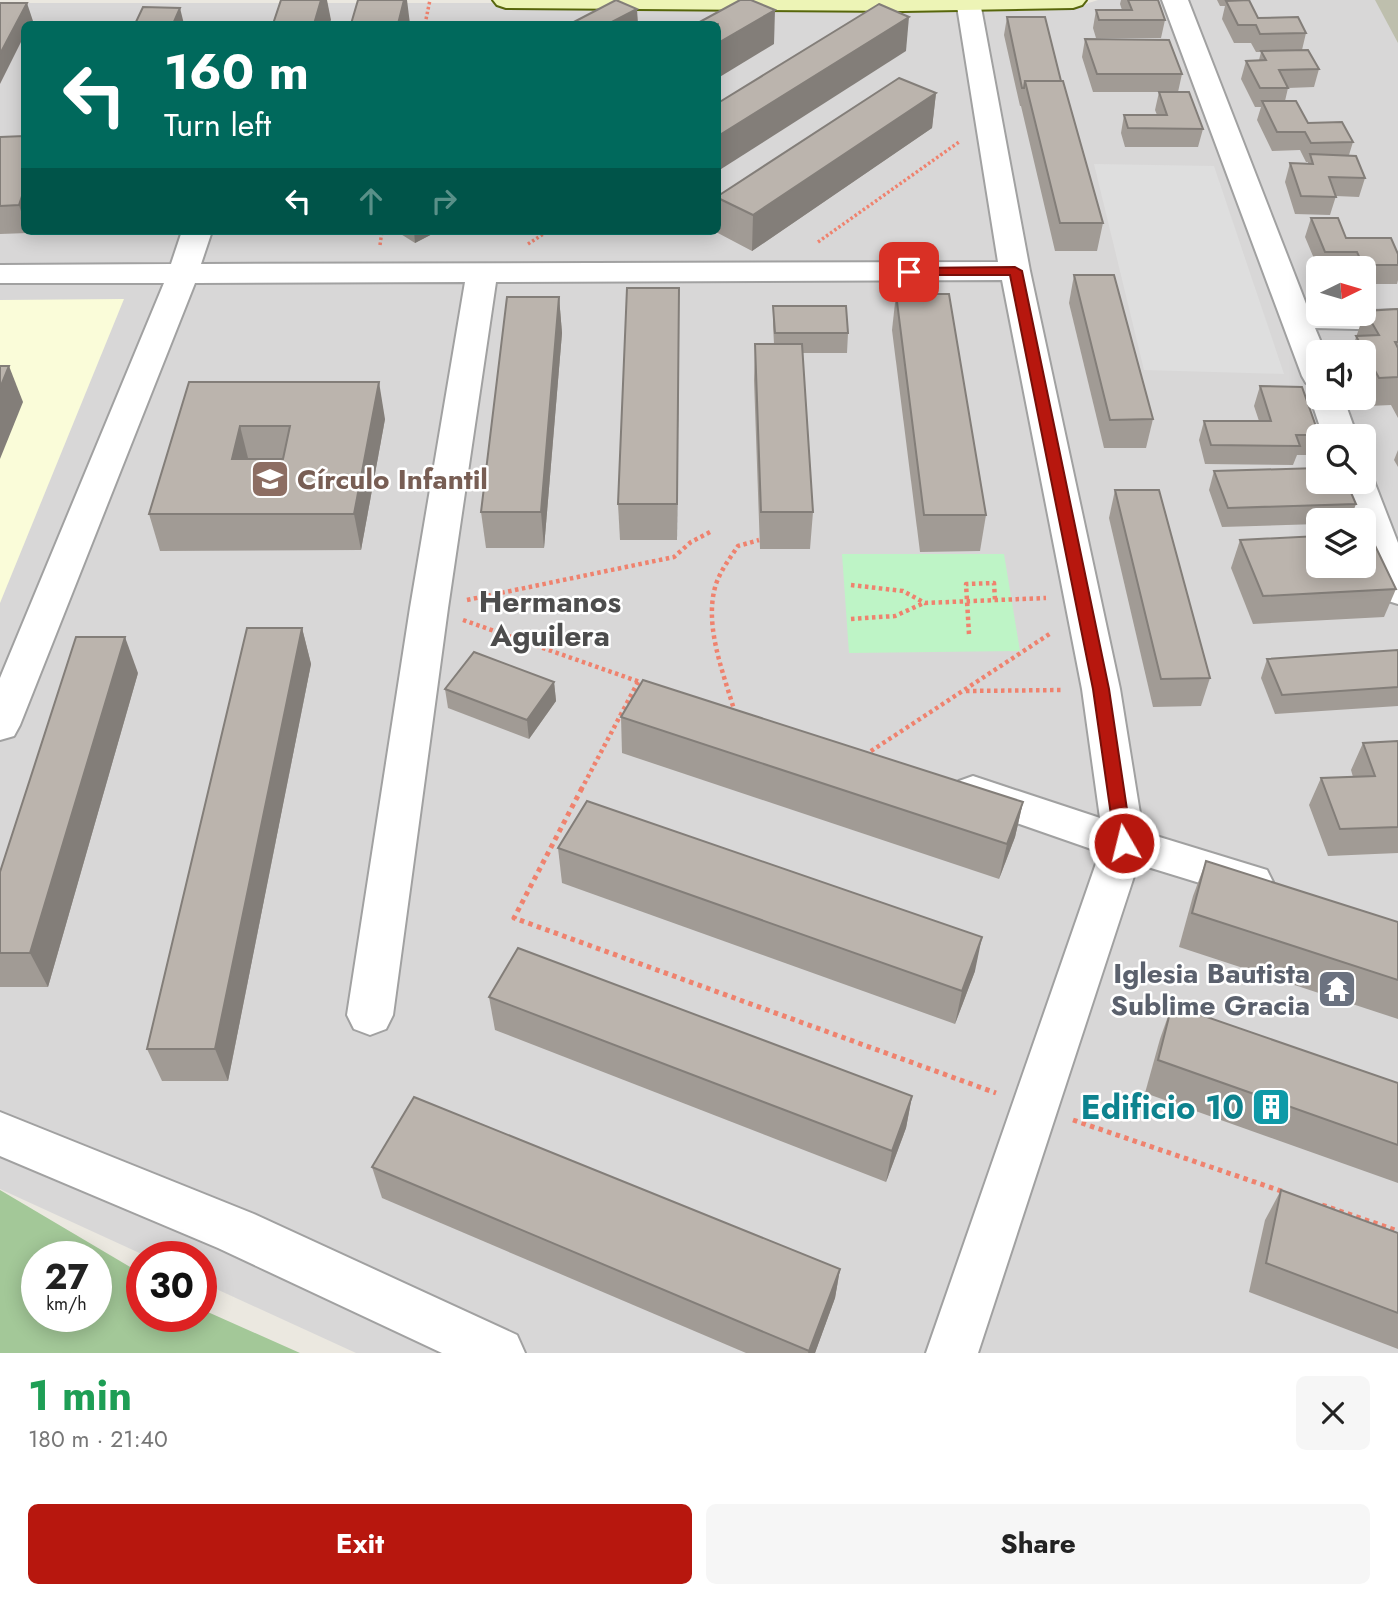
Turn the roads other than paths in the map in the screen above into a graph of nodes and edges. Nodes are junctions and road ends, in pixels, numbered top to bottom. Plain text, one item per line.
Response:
1 (506, 0) edge
2 (1073, 0) edge
3 (1175, 0) edge
4 (967, 2) junction
5 (196, 235) edge
6 (1015, 271) junction
7 (482, 273) junction
8 (0, 274) edge
9 (183, 274) junction
10 (1296, 318) junction
11 (1398, 320) edge
12 (1306, 344) edge
13 (1362, 494) edge
14 (1398, 591) edge
15 (0, 725) edge
16 (943, 782) edge
17 (1124, 843) junction
18 (1293, 894) edge
19 (370, 1016) dead end
20 (0, 1134) edge
21 (499, 1353) edge
22 (952, 1353) edge

1 - 4 street
2 - 4 street
3 - 10 street
4 - 6 street
5 - 9 street
6 - 7 street
6 - 17 street
7 - 9 street
7 - 19 street
8 - 9 street
9 - 15 street
10 - 11 street
10 - 12 street
13 - 14 street
16 - 17 street
17 - 18 street
17 - 22 street
20 - 21 street

